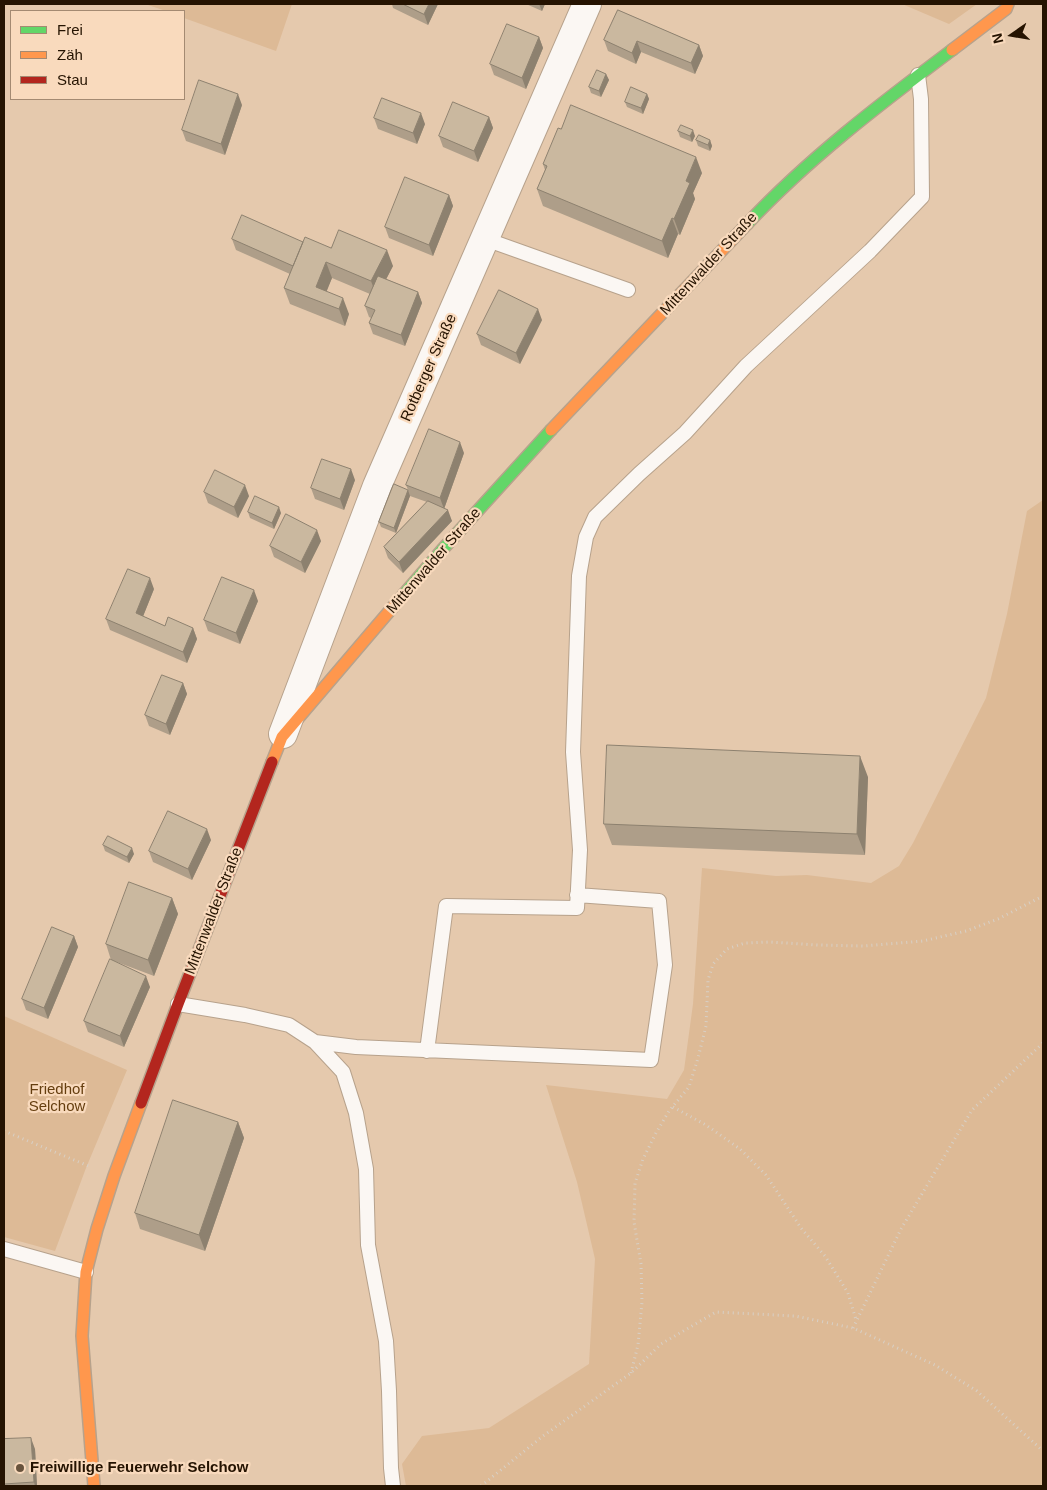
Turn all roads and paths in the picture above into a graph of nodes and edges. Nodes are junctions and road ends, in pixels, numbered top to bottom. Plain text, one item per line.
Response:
1 (587, 4) edge
2 (1008, 4) edge
3 (918, 75) junction
4 (485, 239) junction
5 (628, 290) dead end
6 (282, 737) junction
7 (577, 895) junction
8 (1043, 896) edge
9 (178, 1004) junction
10 (315, 1042) junction
11 (1043, 1043) edge
12 (427, 1051) junction
13 (673, 1107) junction
14 (4, 1131) edge
15 (114, 1176) junction
16 (4, 1249) edge
17 (86, 1272) junction
18 (856, 1321) junction
19 (853, 1328) junction
20 (631, 1373) junction
21 (1043, 1451) edge
22 (94, 1486) edge
23 (393, 1486) edge
24 (481, 1486) edge

1 - 4 street, Rotberger Straße
2 - 3 street, Mittenwalder Straße
3 - 6 street, Mittenwalder Straße
3 - 7 lane
4 - 5 lane
4 - 6 street, Rotberger Straße
6 - 9 street, Mittenwalder Straße
7 - 12 lane
7 - 12 lane
8 - 13 path
9 - 10 lane
9 - 15 street, Mittenwalder Straße
10 - 12 lane
10 - 23 lane
11 - 18 path
13 - 18 path
13 - 20 path
14 - 15 path
15 - 17 street, Mittenwalder Straße
16 - 17 lane
17 - 22 street, Mittenwalder Straße
18 - 19 path
19 - 20 path
19 - 21 path
20 - 24 path

